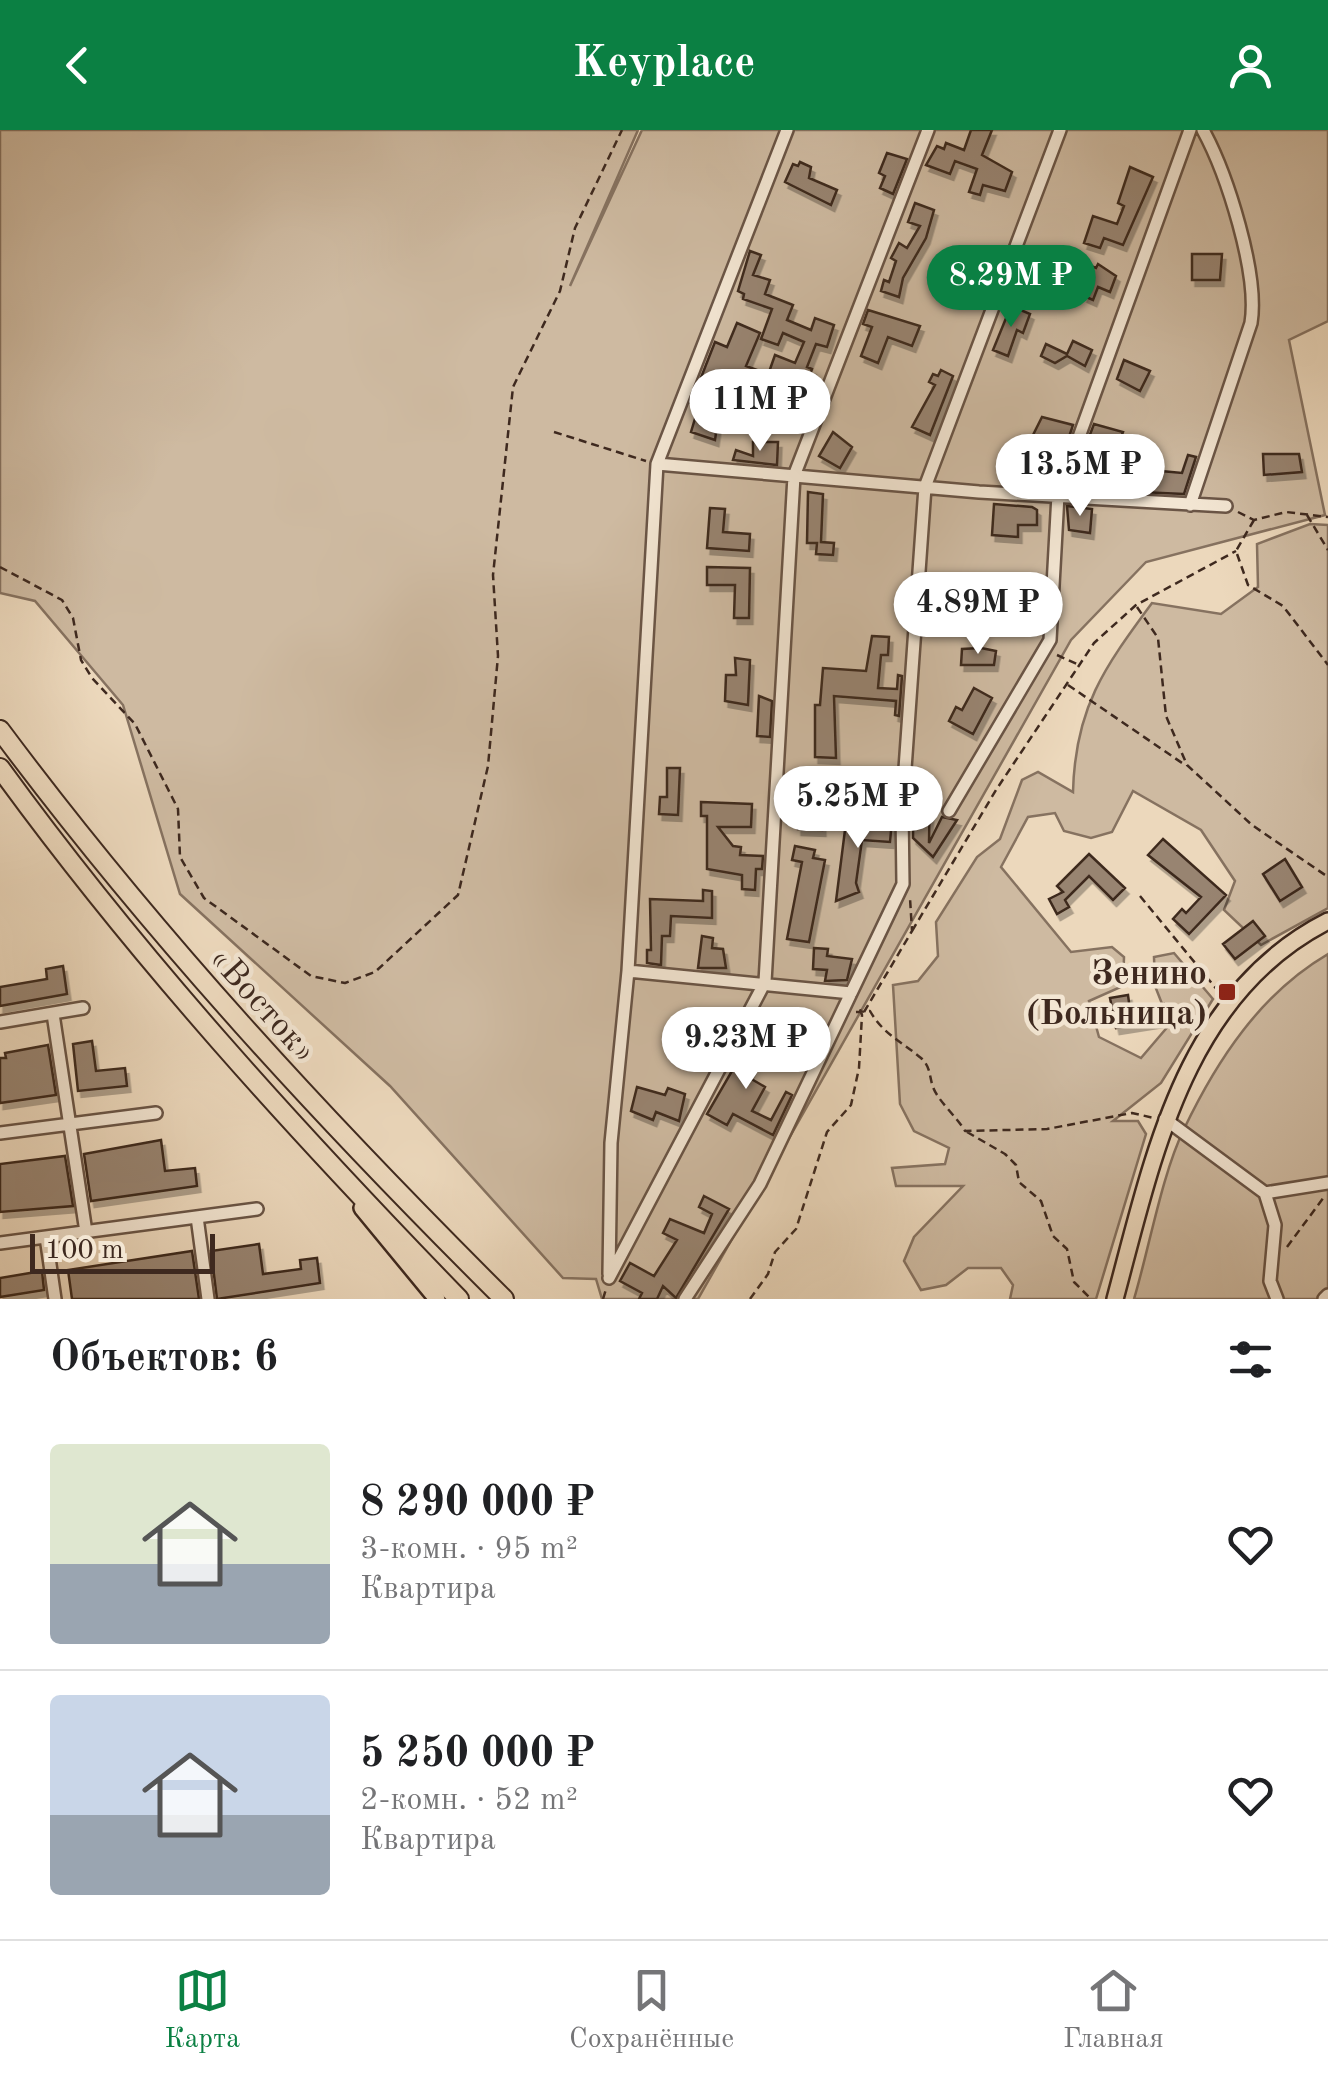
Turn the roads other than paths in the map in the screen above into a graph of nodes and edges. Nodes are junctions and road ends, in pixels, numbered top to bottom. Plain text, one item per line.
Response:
1 (787, 130) edge
2 (928, 130) edge
3 (1060, 130) edge
4 (1190, 130) edge
5 (1204, 130) edge
6 (657, 464) junction
7 (794, 476) junction
8 (925, 487) junction
9 (1058, 495) junction
10 (1190, 505) junction
11 (1226, 506) road end
12 (0, 730) edge
13 (0, 768) edge
14 (948, 811) dead end
15 (1328, 921) edge
16 (628, 970) junction
17 (764, 982) junction
18 (850, 993) junction
19 (83, 1008) dead end
20 (53, 1014) junction
21 (0, 1022) edge
22 (156, 1113) dead end
23 (1166, 1119) junction
24 (72, 1124) junction
25 (292, 1125) junction
26 (0, 1133) edge
27 (1328, 1183) edge
28 (1265, 1193) junction
29 (258, 1209) dead end
30 (197, 1218) junction
31 (86, 1232) junction
32 (46, 1237) junction
33 (0, 1243) edge
34 (55, 1299) edge
35 (208, 1299) edge
36 (437, 1299) edge
37 (459, 1299) edge
38 (504, 1299) edge
39 (685, 1299) edge
40 (1115, 1299) edge
41 (1276, 1299) edge

1 - 6 street
2 - 7 street
3 - 8 street
4 - 9 street
5 - 10 street
6 - 7 street
6 - 16 street
7 - 8 street
7 - 17 street
8 - 9 street
8 - 18 street
9 - 10 street
9 - 14 street
10 - 11 street
12 - 38 highway, «Восток»
13 - 25 highway, «Восток»
15 - 23 main road
16 - 17 street
16 - 17 street
17 - 18 street
18 - 39 street
19 - 20 street
20 - 21 street
20 - 24 street
22 - 24 street
23 - 28 street
23 - 40 main road
24 - 26 street
24 - 31 street
25 - 36 main road
25 - 37 highway, «Восток»
27 - 28 street
28 - 41 street
29 - 30 street
30 - 31 street
30 - 35 street
31 - 32 street
32 - 33 street
32 - 34 street

